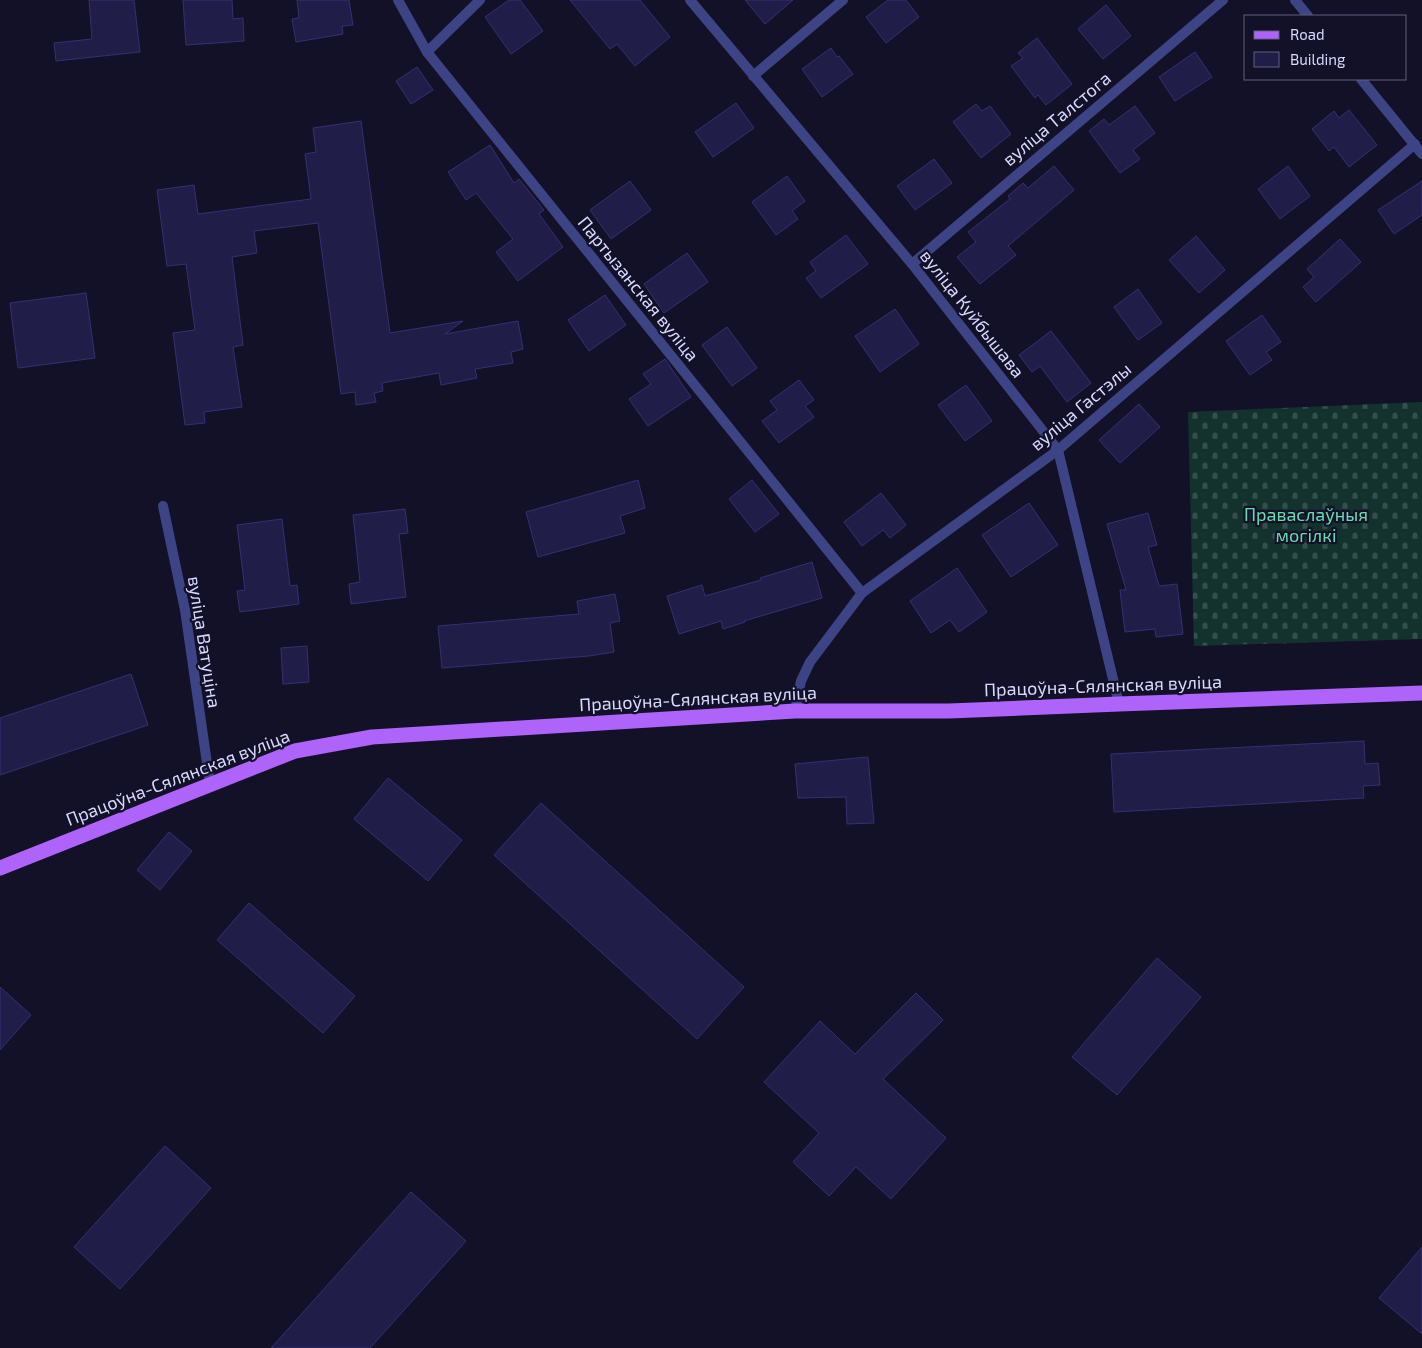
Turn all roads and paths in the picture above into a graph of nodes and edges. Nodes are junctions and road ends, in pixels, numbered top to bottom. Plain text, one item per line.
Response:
1 (398, 0) edge
2 (480, 0) edge
3 (690, 0) edge
4 (844, 0) edge
5 (1223, 0) edge
6 (1295, 0) edge
7 (1307, 15) edge
8 (427, 52) junction
9 (752, 76) junction
10 (1361, 80) edge
11 (1415, 144) junction
12 (1422, 154) edge
13 (912, 264) junction
14 (1058, 450) junction
15 (164, 506) dead end
16 (862, 593) junction
17 (1422, 694) edge
18 (1119, 704) junction
19 (795, 712) junction
20 (210, 784) junction
21 (0, 868) edge

1 - 8 street, Партызанская вуліца
2 - 8 street
3 - 9 street, вуліца Куйбышава
4 - 9 street
5 - 13 street, вуліца Талстога
6 - 7 street
8 - 16 street, Партызанская вуліца
9 - 13 street, вуліца Куйбышава
10 - 11 street
11 - 12 street
11 - 14 street, вуліца Гастэлы
13 - 14 street, вуліца Куйбышава
14 - 16 street, вуліца Гастэлы
14 - 18 street, вуліца Куйбышава
15 - 20 street, вуліца Ватуціна
16 - 19 street, вуліца Гастэлы
17 - 18 main road, Працоўна-Сялянская вуліца
18 - 19 main road, Працоўна-Сялянская вуліца
19 - 20 main road, Працоўна-Сялянская вуліца
20 - 21 main road, Працоўна-Сялянская вуліца

